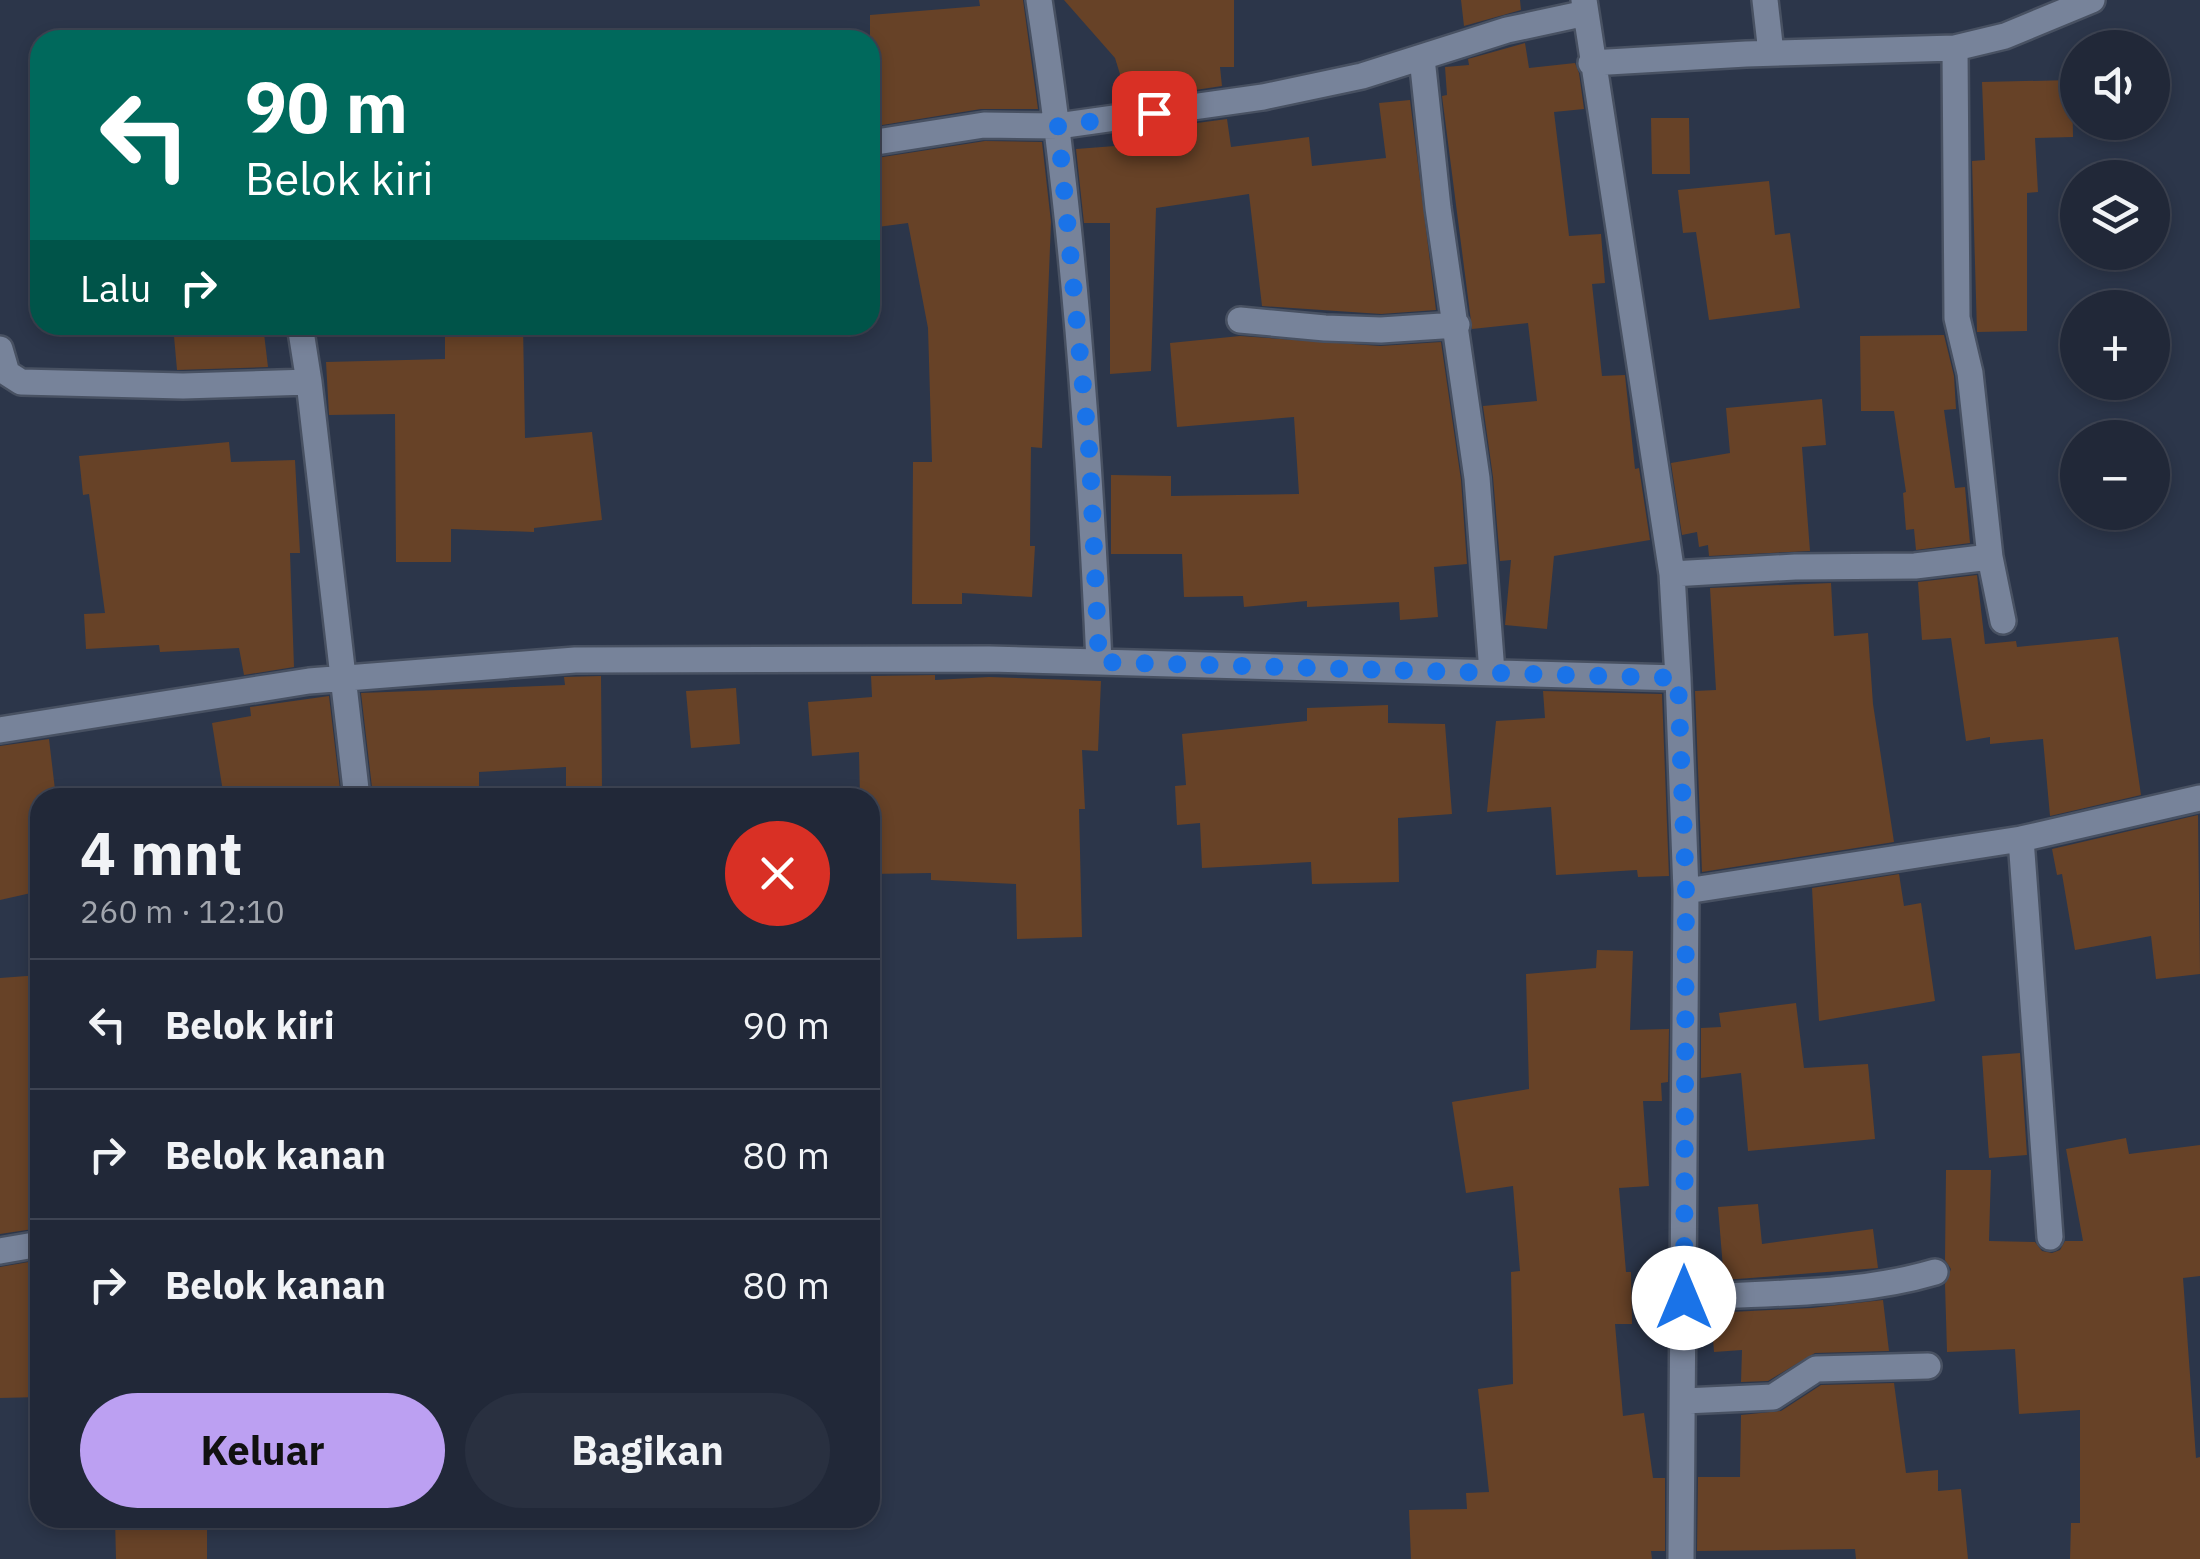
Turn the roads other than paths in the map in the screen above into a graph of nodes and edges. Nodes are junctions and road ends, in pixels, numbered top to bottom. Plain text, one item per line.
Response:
1 (1039, 0) edge
2 (1765, 0) edge
3 (2092, 0) edge
4 (1585, 6) edge
5 (1956, 48) junction
6 (1771, 52) junction
7 (1422, 58) junction
8 (1592, 63) junction
9 (1058, 126) junction
10 (880, 141) edge
11 (1240, 320) dead end
12 (1456, 325) junction
13 (302, 335) edge
14 (0, 350) edge
15 (309, 382) junction
16 (1990, 558) junction
17 (1672, 574) junction
18 (2003, 622) dead end
19 (1099, 662) junction
20 (1492, 672) junction
21 (344, 678) junction
22 (1678, 678) junction
23 (0, 730) edge
24 (356, 788) edge
25 (2200, 798) edge
26 (2021, 839) junction
27 (1686, 891) junction
28 (2050, 1237) dead end
29 (30, 1246) edge
30 (0, 1251) edge
31 (1935, 1272) dead end
32 (1684, 1298) junction
33 (1928, 1366) dead end
34 (1684, 1401) junction
35 (1680, 1559) edge

1 - 9 street
2 - 6 street
3 - 5 street
4 - 7 street
4 - 8 street
5 - 6 street
5 - 16 street
6 - 8 street
7 - 9 street
7 - 12 street
8 - 17 street
9 - 10 street
9 - 19 street
11 - 12 street
12 - 20 street
13 - 15 street
14 - 15 street
15 - 21 street
16 - 17 street
16 - 18 street
17 - 22 street
19 - 20 street
19 - 21 street
20 - 22 street
21 - 23 street
21 - 24 street
22 - 27 street
25 - 26 street
26 - 27 street
26 - 28 street
27 - 32 street
29 - 30 street
31 - 32 street
32 - 34 street
33 - 34 street
34 - 35 street

